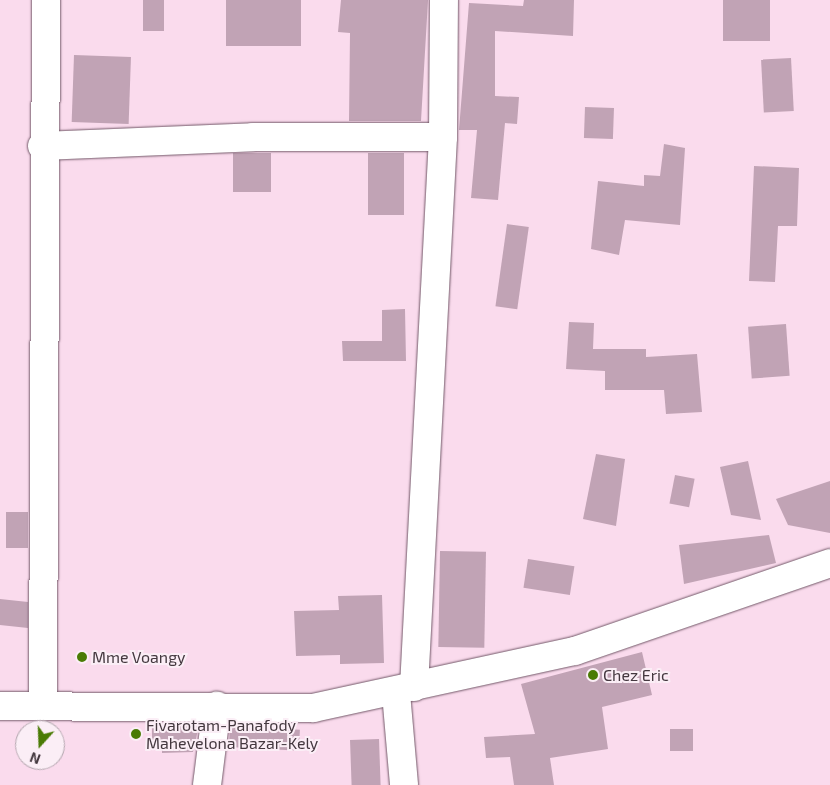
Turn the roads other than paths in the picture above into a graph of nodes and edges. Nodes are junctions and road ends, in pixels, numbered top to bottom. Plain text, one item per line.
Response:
1 (46, 0) edge
2 (444, 0) edge
3 (443, 137) junction
4 (42, 146) junction
5 (830, 563) edge
6 (405, 690) junction
7 (43, 703) junction
8 (0, 706) edge
9 (217, 706) junction
10 (207, 785) edge
11 (404, 785) edge

1 - 4 street
2 - 3 street
3 - 4 street
3 - 6 street
4 - 7 street
5 - 6 street
6 - 9 street
6 - 11 street
7 - 8 street
7 - 9 street
9 - 10 street

